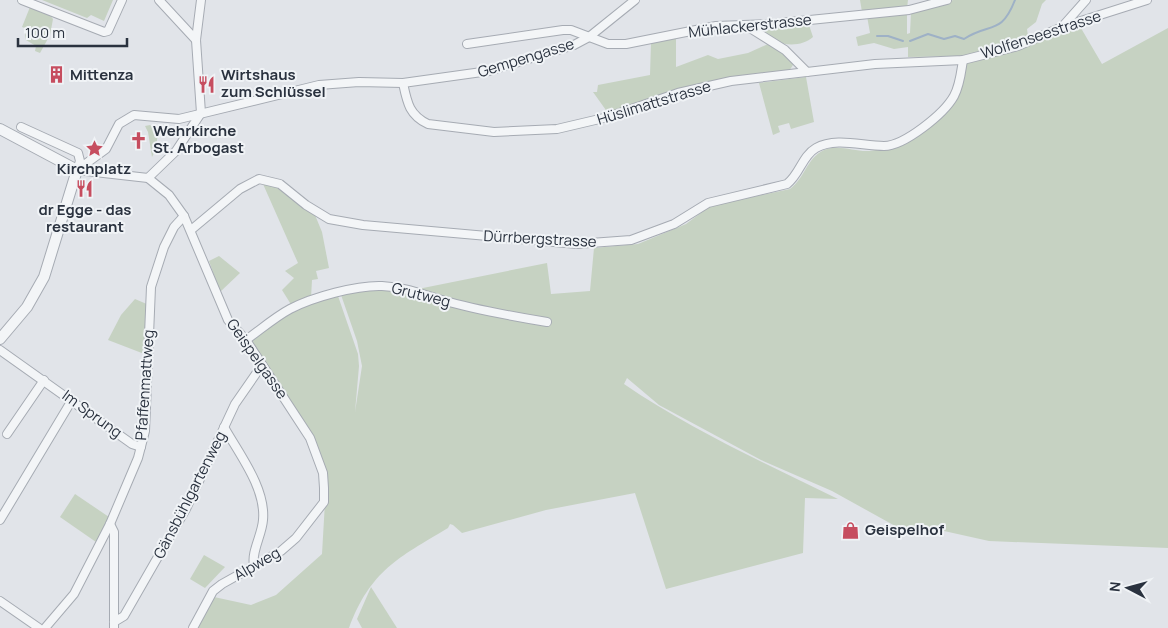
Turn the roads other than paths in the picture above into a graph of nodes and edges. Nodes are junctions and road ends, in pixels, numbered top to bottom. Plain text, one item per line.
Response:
1 (22, 0) edge
2 (122, 0) edge
3 (159, 0) edge
4 (201, 0) edge
5 (635, 0) edge
6 (947, 0) edge
7 (1086, 0) edge
8 (1147, 0) edge
9 (738, 26) junction
10 (1062, 27) junction
11 (589, 37) junction
12 (196, 40) junction
13 (467, 44) dead end
14 (963, 60) junction
15 (807, 72) junction
16 (403, 83) junction
17 (202, 114) junction
18 (179, 119) junction
19 (21, 126) dead end
20 (0, 129) edge
21 (188, 135) junction
22 (77, 170) junction
23 (148, 178) junction
24 (184, 216) junction
25 (190, 230) junction
26 (546, 322) dead end
27 (0, 339) edge
28 (246, 340) junction
29 (0, 350) edge
30 (262, 364) junction
31 (44, 380) junction
32 (72, 400) junction
33 (224, 427) junction
34 (7, 434) dead end
35 (141, 447) junction
36 (324, 502) joint
37 (0, 520) edge
38 (110, 524) junction
39 (254, 566) junction
40 (0, 601) edge
41 (114, 625) edge
42 (39, 628) edge
43 (45, 628) edge
44 (193, 628) edge

1 - 2 street
3 - 12 street
4 - 12 street
5 - 11 street, Gempengasse
6 - 9 street, Mühlackerstrasse
7 - 10 street
8 - 10 street, Wolfenseestrasse
9 - 11 street, Mühlackerstrasse
9 - 15 street
10 - 14 street, Wolfenseestrasse
11 - 13 street, Mühlackerstrasse
11 - 16 street, Gempengasse
12 - 17 street
14 - 15 street, Hüslimattstrasse
14 - 25 street, Dürrbergstrasse
15 - 16 street, Hüslimattstrasse
16 - 17 street, Gempengasse
17 - 18 street
17 - 21 street
18 - 21 street
18 - 22 street
19 - 22 street
20 - 22 street
21 - 23 street
22 - 23 street
22 - 27 street
23 - 24 street, Geispelgasse
24 - 25 street, Geispelgasse
24 - 35 street, Pfaffenmattweg
25 - 28 street, Geispelgasse
26 - 28 street, Grutweg
28 - 30 street, Geispelgasse
29 - 31 street, Im Sprung
30 - 33 street, Gänsbühlgartenweg
30 - 36 street, Geispelgasse
31 - 32 street, Im Sprung
31 - 34 street
32 - 35 street, Im Sprung
32 - 37 street
33 - 39 street
33 - 41 street, Gänsbühlgartenweg
35 - 38 street, Pfaffenmattweg
36 - 39 street, Alpweg
38 - 41 street
38 - 43 street, Pfaffenmattweg
39 - 44 street, Alpweg
40 - 42 street

